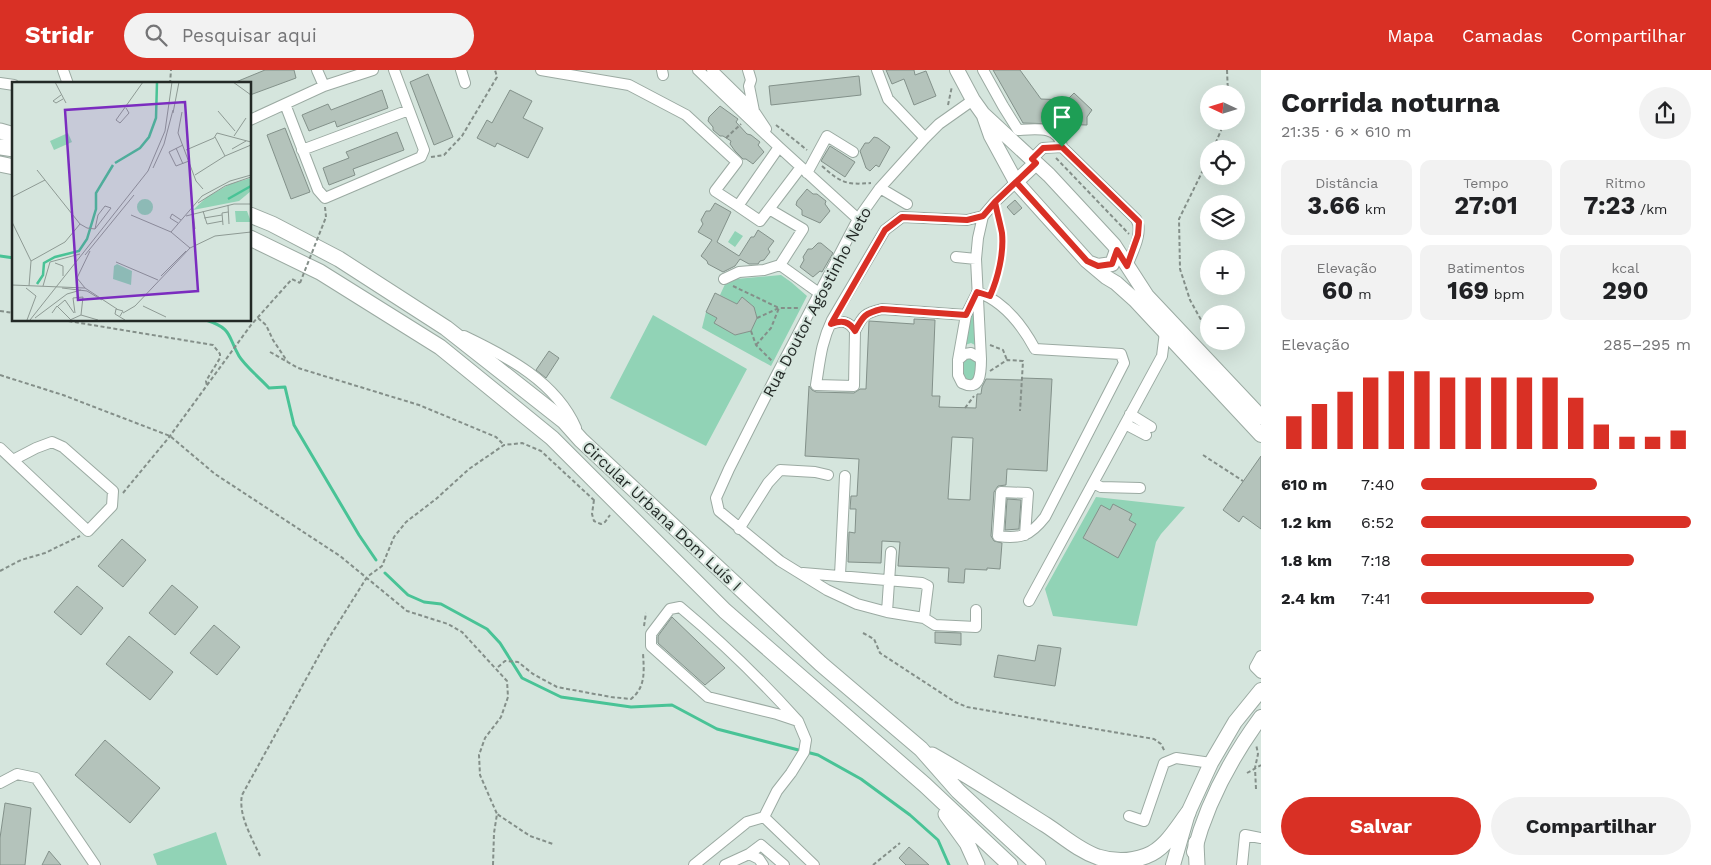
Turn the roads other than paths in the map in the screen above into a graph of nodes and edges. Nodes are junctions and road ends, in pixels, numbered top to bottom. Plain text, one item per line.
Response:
1 (316, 70) edge
2 (373, 70) edge
3 (394, 70) edge
4 (461, 70) edge
5 (541, 70) edge
6 (698, 70) edge
7 (712, 70) edge
8 (748, 70) edge
9 (877, 70) edge
10 (983, 70) edge
11 (0, 72) edge
12 (960, 75) edge
13 (465, 83) dead end
14 (6, 84) edge
15 (324, 86) junction
16 (973, 100) junction
17 (285, 104) junction
18 (409, 110) junction
19 (751, 114) junction
20 (983, 114) junction
21 (251, 120) edge
22 (925, 138) junction
23 (779, 147) junction
24 (1062, 147) junction
25 (302, 150) junction
26 (853, 152) dead end
27 (1034, 161) junction
28 (804, 170) junction
29 (1016, 182) junction
30 (878, 184) junction
31 (979, 203) dead end
32 (907, 204) dead end
33 (738, 206) junction
34 (769, 209) junction
35 (989, 209) junction
36 (251, 215) edge
37 (858, 219) junction
38 (251, 238) edge
39 (1117, 250) junction
40 (956, 257) dead end
41 (976, 259) junction
42 (1087, 261) junction
43 (780, 265) junction
44 (1127, 266) junction
45 (724, 279) dead end
46 (977, 292) junction
47 (819, 293) junction
48 (966, 315) junction
49 (831, 324) junction
50 (855, 331) junction
51 (1165, 332) junction
52 (1182, 350) junction
53 (1162, 356) junction
54 (981, 359) junction
55 (958, 360) junction
56 (1130, 414) junction
57 (1261, 416) edge
58 (1125, 424) junction
59 (1261, 435) edge
60 (0, 448) edge
61 (13, 460) junction
62 (828, 475) dead end
63 (845, 476) dead end
64 (1093, 483) junction
65 (1140, 488) dead end
66 (739, 529) junction
67 (1026, 535) junction
68 (891, 552) dead end
69 (802, 573) junction
70 (840, 575) junction
71 (890, 579) junction
72 (1029, 601) dead end
73 (976, 610) dead end
74 (887, 612) junction
75 (924, 618) junction
76 (1261, 656) edge
77 (1261, 673) edge
78 (769, 689) junction
79 (1261, 690) edge
80 (756, 709) junction
81 (1261, 716) edge
82 (798, 721) junction
83 (921, 748) junction
84 (1211, 763) junction
85 (0, 783) edge
86 (925, 785) junction
87 (1188, 813) junction
88 (1130, 816) dead end
89 (764, 817) junction
90 (1261, 838) edge
91 (1196, 843) junction
92 (748, 854) junction
93 (95, 865) edge
94 (694, 865) edge
95 (725, 865) edge
96 (763, 865) edge
97 (784, 865) edge
98 (814, 865) edge
99 (977, 865) edge
100 (1010, 865) edge
101 (1038, 865) edge
102 (1174, 865) edge
103 (1190, 865) edge
104 (1197, 865) edge
105 (1242, 865) edge

1 - 15 street
2 - 15 street
3 - 18 street
4 - 13 street
5 - 33 street
6 - 19 street
7 - 19 street
8 - 19 street
9 - 22 street
10 - 24 street
11 - 14 street
12 - 16 main road
15 - 17 street
16 - 20 main road
16 - 22 street, Rua Doutor Agostinho Neto
17 - 21 street
17 - 25 street
18 - 25 street
18 - 25 street
19 - 23 street
20 - 27 main road
20 - 29 main road
22 - 30 street, Rua Doutor Agostinho Neto
23 - 28 street
23 - 33 street
24 - 27 street
24 - 44 street
26 - 28 street
27 - 29 main road
27 - 39 main road
28 - 34 street
28 - 37 street
29 - 35 street
29 - 42 main road
30 - 32 street
30 - 37 street, Rua Doutor Agostinho Neto
31 - 35 street
33 - 34 street
34 - 43 street
35 - 41 street
35 - 49 street
36 - 83 highway, Circular Urbana Dom Luís I
37 - 47 street, Rua Doutor Agostinho Neto
38 - 86 highway, Circular Urbana Dom Luís I
39 - 42 main road
39 - 44 main road
40 - 41 street
41 - 46 street
42 - 51 main road
43 - 45 street
43 - 47 street
44 - 57 main road
46 - 48 street
46 - 54 street
46 - 67 street
47 - 66 street, Rua Doutor Agostinho Neto
48 - 50 street
48 - 55 street
49 - 50 street
49 - 50 street
51 - 52 main road
51 - 53 street
52 - 53 street
52 - 59 main road
53 - 56 street
54 - 55 street
54 - 55 street
56 - 58 street
56 - 58 street
58 - 64 street
60 - 61 street
61 - 61 street
62 - 66 street
63 - 70 street
64 - 65 street
64 - 72 street
66 - 69 street, Rua Doutor Agostinho Neto
67 - 67 street
68 - 71 street
69 - 70 street
69 - 74 street, Rua Doutor Agostinho Neto
70 - 71 street
71 - 74 street
71 - 75 street
73 - 75 street, Rua Doutor Agostinho Neto
74 - 75 street, Rua Doutor Agostinho Neto
76 - 77 street
78 - 80 street
78 - 80 street
78 - 82 street
79 - 84 main road
80 - 82 street
81 - 91 main road
82 - 89 street
83 - 87 highway
83 - 101 highway, Circular Urbana Dom Luís I
84 - 87 main road
84 - 88 street
85 - 93 street
86 - 99 highway
86 - 100 highway, Circular Urbana Dom Luís I
87 - 102 main road
89 - 94 street
89 - 98 street
90 - 105 street
91 - 103 main road
91 - 104 highway
92 - 95 street
92 - 96 street
92 - 97 street

